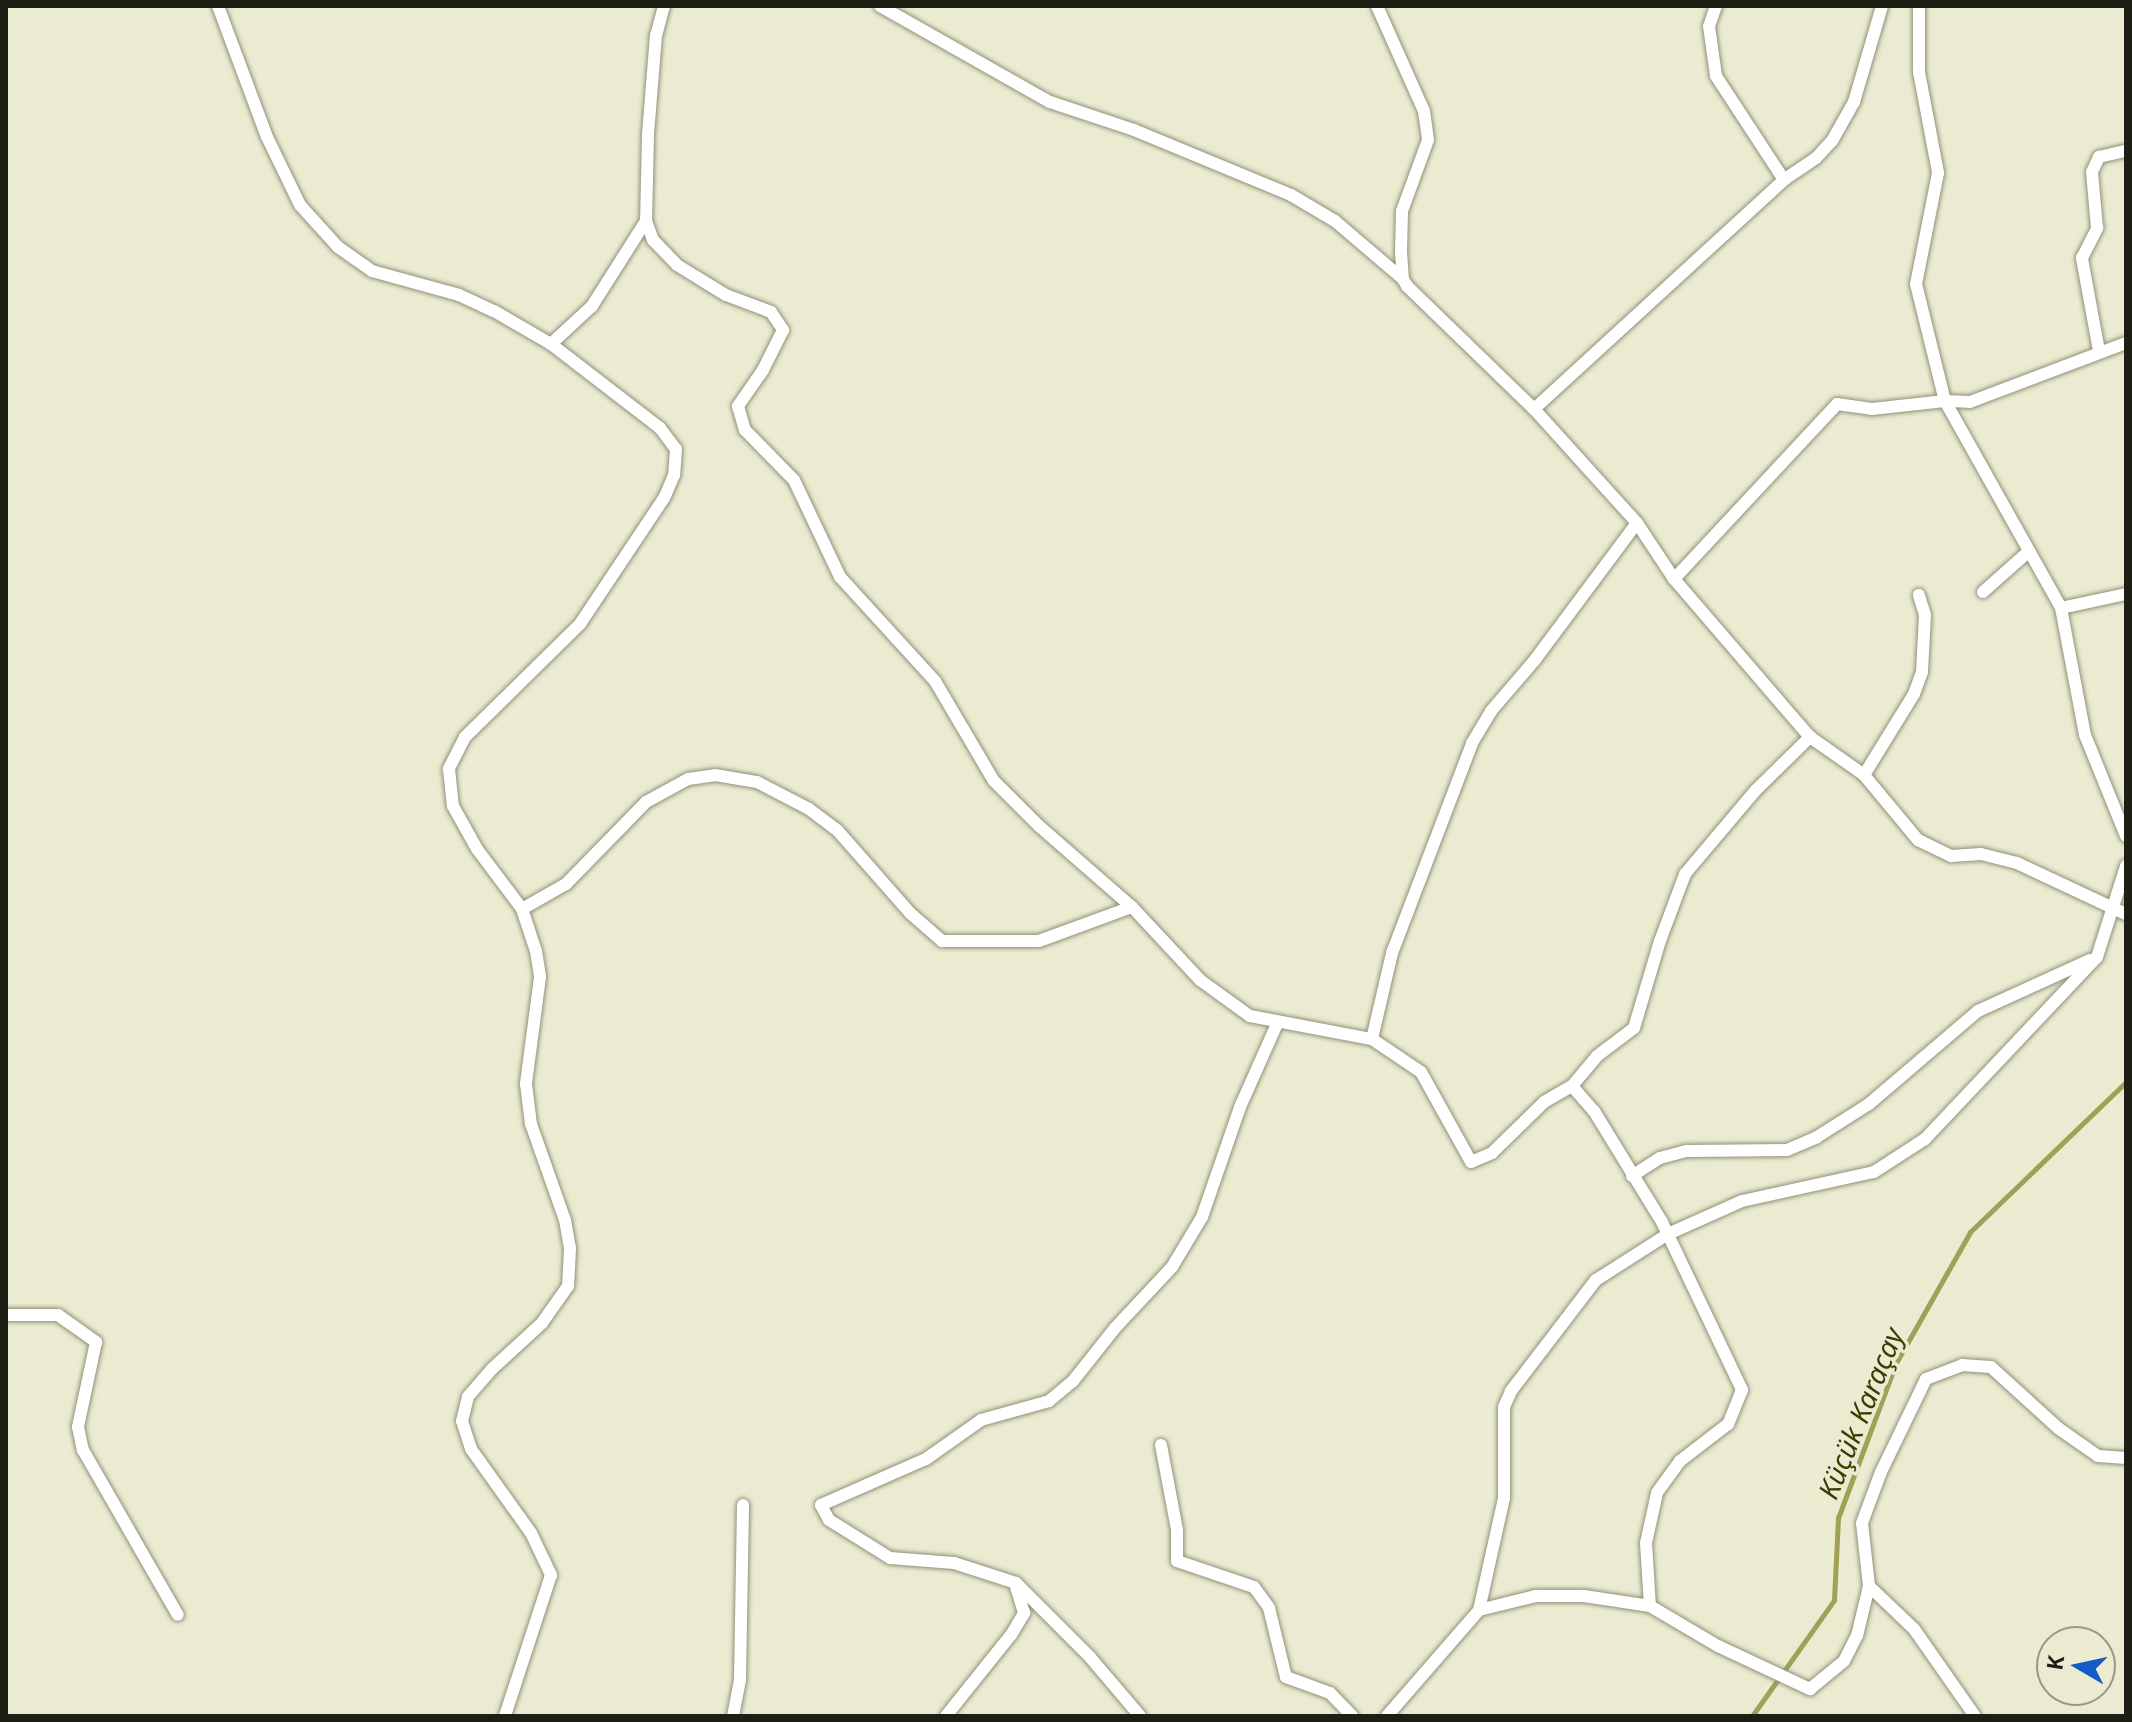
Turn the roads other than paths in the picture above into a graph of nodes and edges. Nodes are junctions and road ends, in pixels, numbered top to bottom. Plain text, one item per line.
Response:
1 (218, 6) edge
2 (664, 6) edge
3 (880, 6) edge
4 (1377, 6) edge
5 (1716, 6) edge
6 (1882, 6) edge
7 (1919, 6) edge
8 (2126, 151) edge
9 (1784, 180) junction
10 (646, 221) junction
11 (1403, 279) junction
12 (2126, 343) edge
13 (551, 344) junction
14 (2099, 351) junction
15 (1945, 401) junction
16 (1534, 409) junction
17 (1637, 523) junction
18 (2027, 553) junction
19 (1674, 579) junction
20 (1983, 592) dead end
21 (2126, 594) edge
22 (1919, 595) dead end
23 (2061, 608) junction
24 (1810, 737) junction
25 (1864, 775) junction
26 (2126, 836) edge
27 (2126, 866) edge
28 (1132, 907) junction
29 (522, 909) junction
30 (2112, 909) junction
31 (2126, 914) edge
32 (2097, 957) junction
33 (1277, 1024) junction
34 (1372, 1039) junction
35 (1572, 1086) junction
36 (1632, 1176) junction
37 (1668, 1234) junction
38 (6, 1315) edge
39 (1161, 1445) dead end
40 (2126, 1458) edge
41 (743, 1505) dead end
42 (1016, 1583) junction
43 (1869, 1586) junction
44 (1650, 1606) junction
45 (1479, 1610) junction
46 (178, 1615) dead end
47 (953, 1713) edge
48 (505, 1716) edge
49 (733, 1716) edge
50 (1140, 1716) edge
51 (1352, 1716) edge
52 (1387, 1716) edge
53 (1975, 1716) edge

1 - 13 street
2 - 10 street
3 - 11 street
4 - 11 street
5 - 9 street
6 - 9 street
7 - 15 street
8 - 14 street
9 - 16 street
10 - 13 street
10 - 28 street
11 - 16 street
12 - 14 street
13 - 29 street
14 - 15 street
15 - 18 street
15 - 19 street
16 - 17 street
17 - 19 street
17 - 34 street
18 - 20 street
18 - 23 street
19 - 24 street
21 - 23 street
22 - 25 street
23 - 26 street
24 - 25 street
24 - 35 street
25 - 30 street
27 - 30 street
28 - 29 street
28 - 33 street
29 - 48 street
30 - 31 street
30 - 32 street
32 - 36 street
32 - 37 street
33 - 34 street
33 - 42 street
34 - 35 street
35 - 36 street
36 - 37 street
37 - 44 street
37 - 45 street
38 - 46 street
39 - 51 street
40 - 43 street
41 - 49 street
42 - 47 street
42 - 50 street
43 - 44 street
43 - 53 street
44 - 45 street
45 - 52 street

